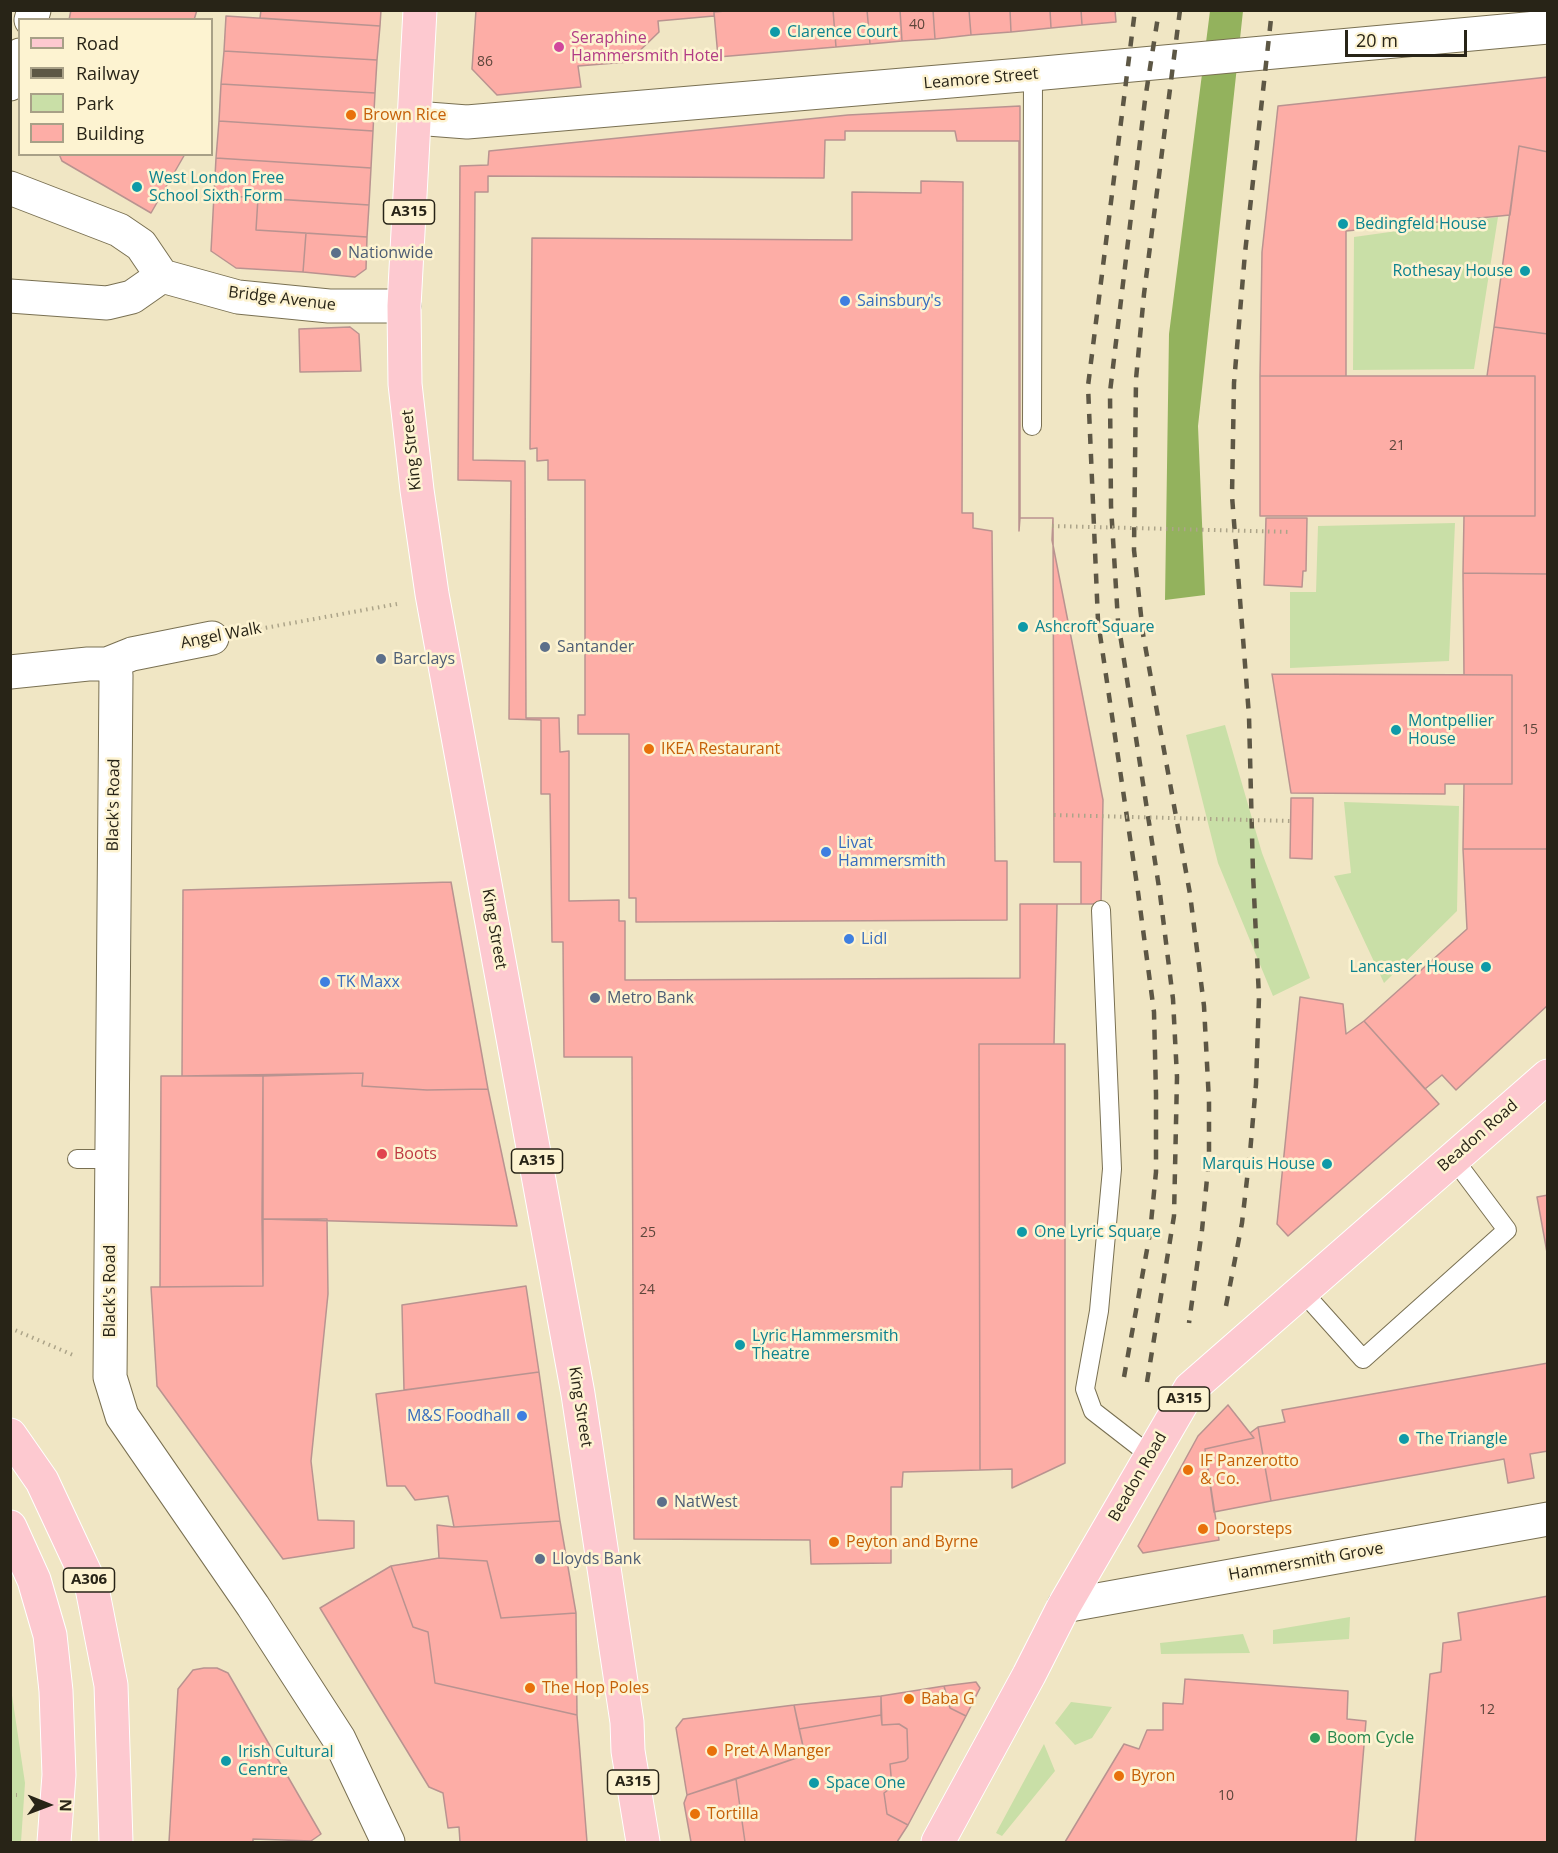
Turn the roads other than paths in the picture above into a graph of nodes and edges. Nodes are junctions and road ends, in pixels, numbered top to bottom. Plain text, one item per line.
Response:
1 (420, 10) edge
2 (1548, 27) edge
3 (18, 61) edge
4 (1034, 75) junction
5 (10, 84) edge
6 (415, 118) junction
7 (10, 188) edge
8 (162, 276) junction
9 (10, 296) edge
10 (404, 306) junction
11 (1032, 426) dead end
12 (212, 638) road end
13 (107, 664) junction
14 (10, 672) edge
15 (1101, 910) dead end
16 (1548, 1076) edge
17 (1453, 1158) junction
18 (77, 1159) dead end
19 (111, 1159) junction
20 (1302, 1291) junction
21 (10, 1435) edge
22 (1151, 1456) junction
23 (1548, 1519) edge
24 (10, 1527) edge
25 (1064, 1606) junction
26 (946, 1837) edge
27 (54, 1842) edge
28 (116, 1842) edge
29 (388, 1842) edge
30 (643, 1842) edge

1 - 6 main road, King Street / A315
2 - 4 street, Leamore Street
3 - 5 street
4 - 6 street, Leamore Street
4 - 11 lane
6 - 10 main road, King Street / A315
7 - 8 street
8 - 9 street
8 - 10 street, Bridge Avenue
10 - 30 main road, King Street / A315
12 - 13 street, Angel Walk
13 - 14 street, Angel Walk
13 - 19 street, Black's Road
15 - 22 lane
16 - 17 main road, Beadon Road / A315
17 - 20 main road, Beadon Road / A315
17 - 20 lane
18 - 19 lane
19 - 29 street, Black's Road
20 - 22 main road, Beadon Road / A315
21 - 28 main road, A306
22 - 25 main road, Beadon Road / A315
23 - 25 street, Hammersmith Grove
24 - 27 main road
25 - 26 main road, Beadon Road / A315

